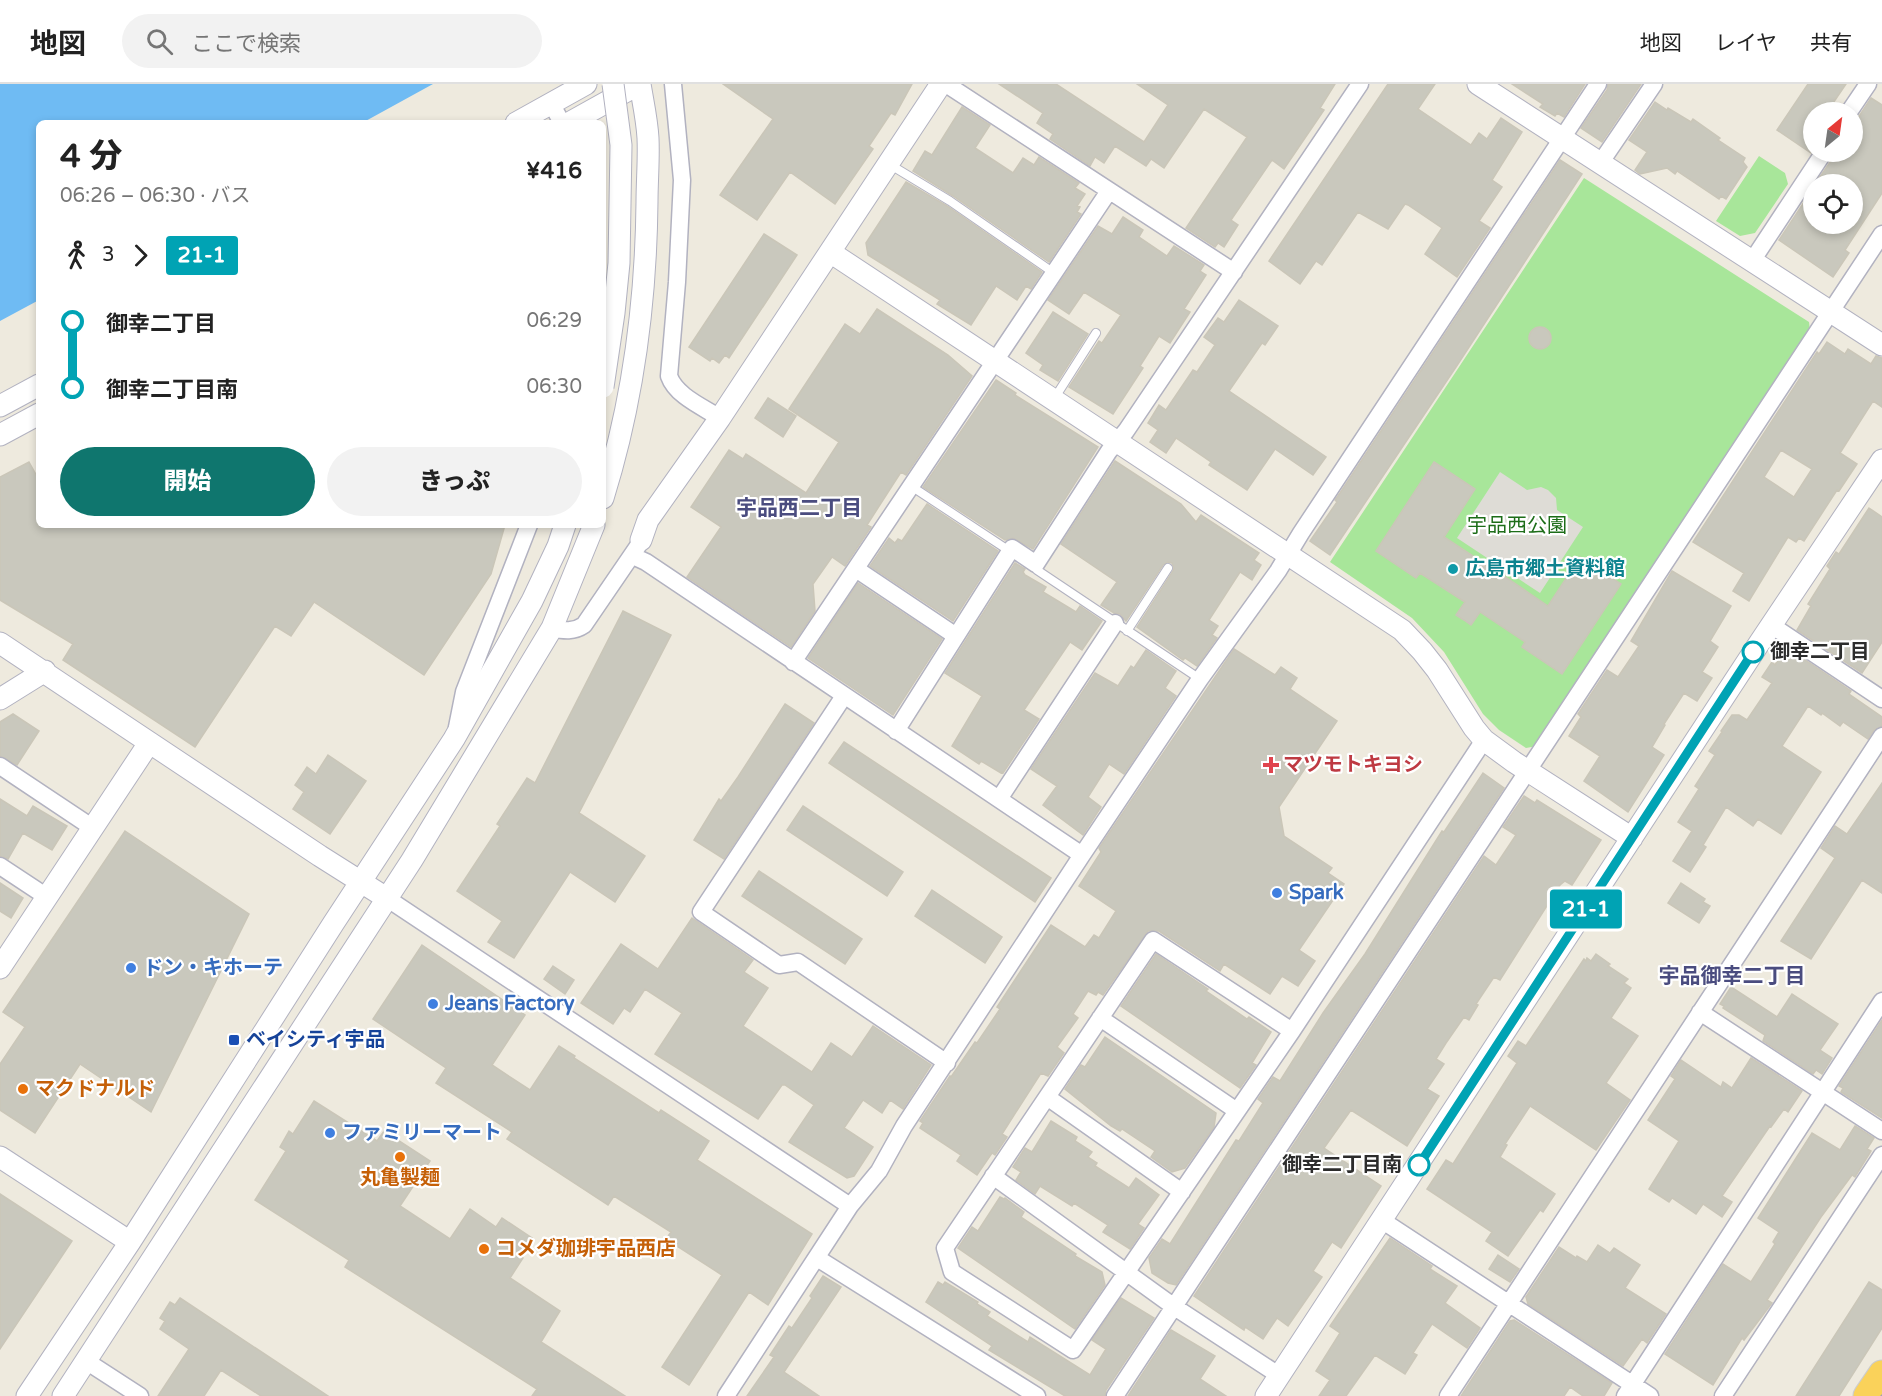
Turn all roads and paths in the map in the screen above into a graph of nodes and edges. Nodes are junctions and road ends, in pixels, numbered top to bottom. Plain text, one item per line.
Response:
1 (586, 84) edge
2 (613, 84) edge
3 (640, 84) edge
4 (673, 84) edge
5 (943, 84) edge
6 (1360, 84) edge
7 (1478, 84) edge
8 (1598, 84) edge
9 (1653, 84) edge
10 (1868, 84) edge
11 (1856, 102) edge
12 (551, 104) junction
13 (522, 120) edge
14 (560, 120) edge
15 (574, 120) edge
16 (1562, 138) junction
17 (1601, 162) junction
18 (1817, 162) edge
19 (889, 163) junction
20 (1108, 191) junction
21 (1882, 234) edge
22 (830, 252) junction
23 (1752, 261) junction
24 (1234, 272) junction
25 (1054, 273) junction
26 (1831, 312) junction
27 (1096, 333) dead end
28 (1882, 345) edge
29 (995, 360) junction
30 (606, 367) edge
31 (36, 387) edge
32 (1053, 399) junction
33 (0, 406) edge
34 (36, 416) edge
35 (720, 418) junction
36 (0, 435) edge
37 (1118, 441) junction
38 (1882, 460) edge
39 (910, 486) junction
40 (606, 489) edge
41 (528, 528) edge
42 (564, 528) edge
43 (593, 528) edge
44 (637, 548) junction
45 (1012, 548) junction
46 (1288, 554) junction
47 (1036, 564) junction
48 (1168, 568) dead end
49 (856, 569) junction
50 (1771, 625) junction
51 (1121, 627) junction
52 (552, 628) junction
53 (956, 636) junction
54 (0, 643) edge
55 (793, 662) junction
56 (45, 671) junction
57 (1200, 679) junction
58 (844, 696) junction
59 (0, 699) edge
60 (1882, 699) edge
61 (896, 731) junction
62 (1882, 736) edge
63 (454, 739) junction
64 (1484, 741) junction
65 (149, 742) junction
66 (0, 766) edge
67 (1527, 771) junction
68 (999, 799) junction
69 (93, 828) junction
70 (1632, 838) junction
71 (1082, 855) junction
72 (0, 866) edge
73 (361, 881) junction
74 (47, 897) junction
75 (388, 899) junction
76 (1, 965) edge
77 (1882, 1001) edge
78 (1700, 1012) junction
79 (1100, 1018) junction
80 (1292, 1031) junction
81 (946, 1064) junction
82 (1822, 1092) junction
83 (1047, 1097) junction
84 (1237, 1111) junction
85 (1882, 1131) edge
86 (1882, 1155) edge
87 (0, 1157) edge
88 (993, 1176) junction
89 (1182, 1192) junction
90 (850, 1206) junction
91 (1383, 1221) junction
92 (130, 1242) junction
93 (817, 1258) junction
94 (1128, 1273) junction
95 (1507, 1304) junction
96 (1173, 1306) junction
97 (86, 1361) junction
98 (1882, 1374) edge
99 (1280, 1376) junction
100 (1628, 1390) edge
101 (27, 1396) edge
102 (63, 1396) edge
103 (140, 1396) edge
104 (726, 1396) edge
105 (1037, 1396) edge
106 (1115, 1396) edge
107 (1266, 1396) edge
108 (1448, 1396) edge
109 (1650, 1396) edge
110 (1724, 1396) edge
111 (1867, 1396) edge

1 - 12 street
2 - 30 street, bridge
3 - 15 street
3 - 40 street
4 - 35 street
5 - 19 street
5 - 20 street
6 - 24 street
7 - 16 street
8 - 16 street
9 - 17 street
10 - 11 street
12 - 13 street
12 - 14 street
16 - 17 street
16 - 46 street
17 - 23 street
18 - 23 street
19 - 22 street
19 - 25 lane
20 - 24 street
20 - 25 street
21 - 26 street
22 - 29 street
22 - 35 street
23 - 26 street
24 - 37 street
25 - 29 street
26 - 28 street
26 - 67 street
27 - 32 lane
29 - 32 street
29 - 39 street
31 - 33 street
32 - 37 street
34 - 36 street
35 - 44 street
37 - 46 street
37 - 47 street
38 - 50 street
39 - 45 lane
39 - 49 street
41 - 63 street
42 - 63 street
43 - 52 street
44 - 52 street
44 - 55 street
45 - 47 street
45 - 53 street
46 - 57 street
46 - 64 street
47 - 51 lane
48 - 51 lane
49 - 53 street
49 - 55 street
50 - 60 street
50 - 70 street
51 - 57 lane
51 - 68 street
52 - 75 street
53 - 61 street
54 - 56 street
55 - 58 street
56 - 59 street
56 - 65 street
57 - 71 street
58 - 61 street
58 - 81 street
61 - 68 street
62 - 78 street
63 - 73 street
64 - 67 street
64 - 80 street
65 - 69 street
65 - 73 street
66 - 69 street
67 - 70 street
67 - 96 street
68 - 71 street
69 - 74 street
70 - 91 street
71 - 81 street
72 - 74 street
73 - 75 street
73 - 92 street
74 - 76 street
75 - 90 street
75 - 97 street
77 - 82 street
78 - 82 street
78 - 95 street
79 - 80 street
79 - 83 street
79 - 84 street
80 - 84 street
81 - 90 street
82 - 85 street
82 - 100 street
83 - 88 street
83 - 89 street
84 - 89 street
86 - 110 street
87 - 92 street
88 - 94 street
88 - 94 street
89 - 94 street
90 - 93 street
91 - 95 street
91 - 99 street
92 - 101 street
93 - 104 street
93 - 105 street
94 - 96 street
95 - 100 street
95 - 108 street
96 - 99 street
96 - 106 street
97 - 102 street
97 - 103 street
98 - 111 highway
99 - 107 street
100 - 109 street

